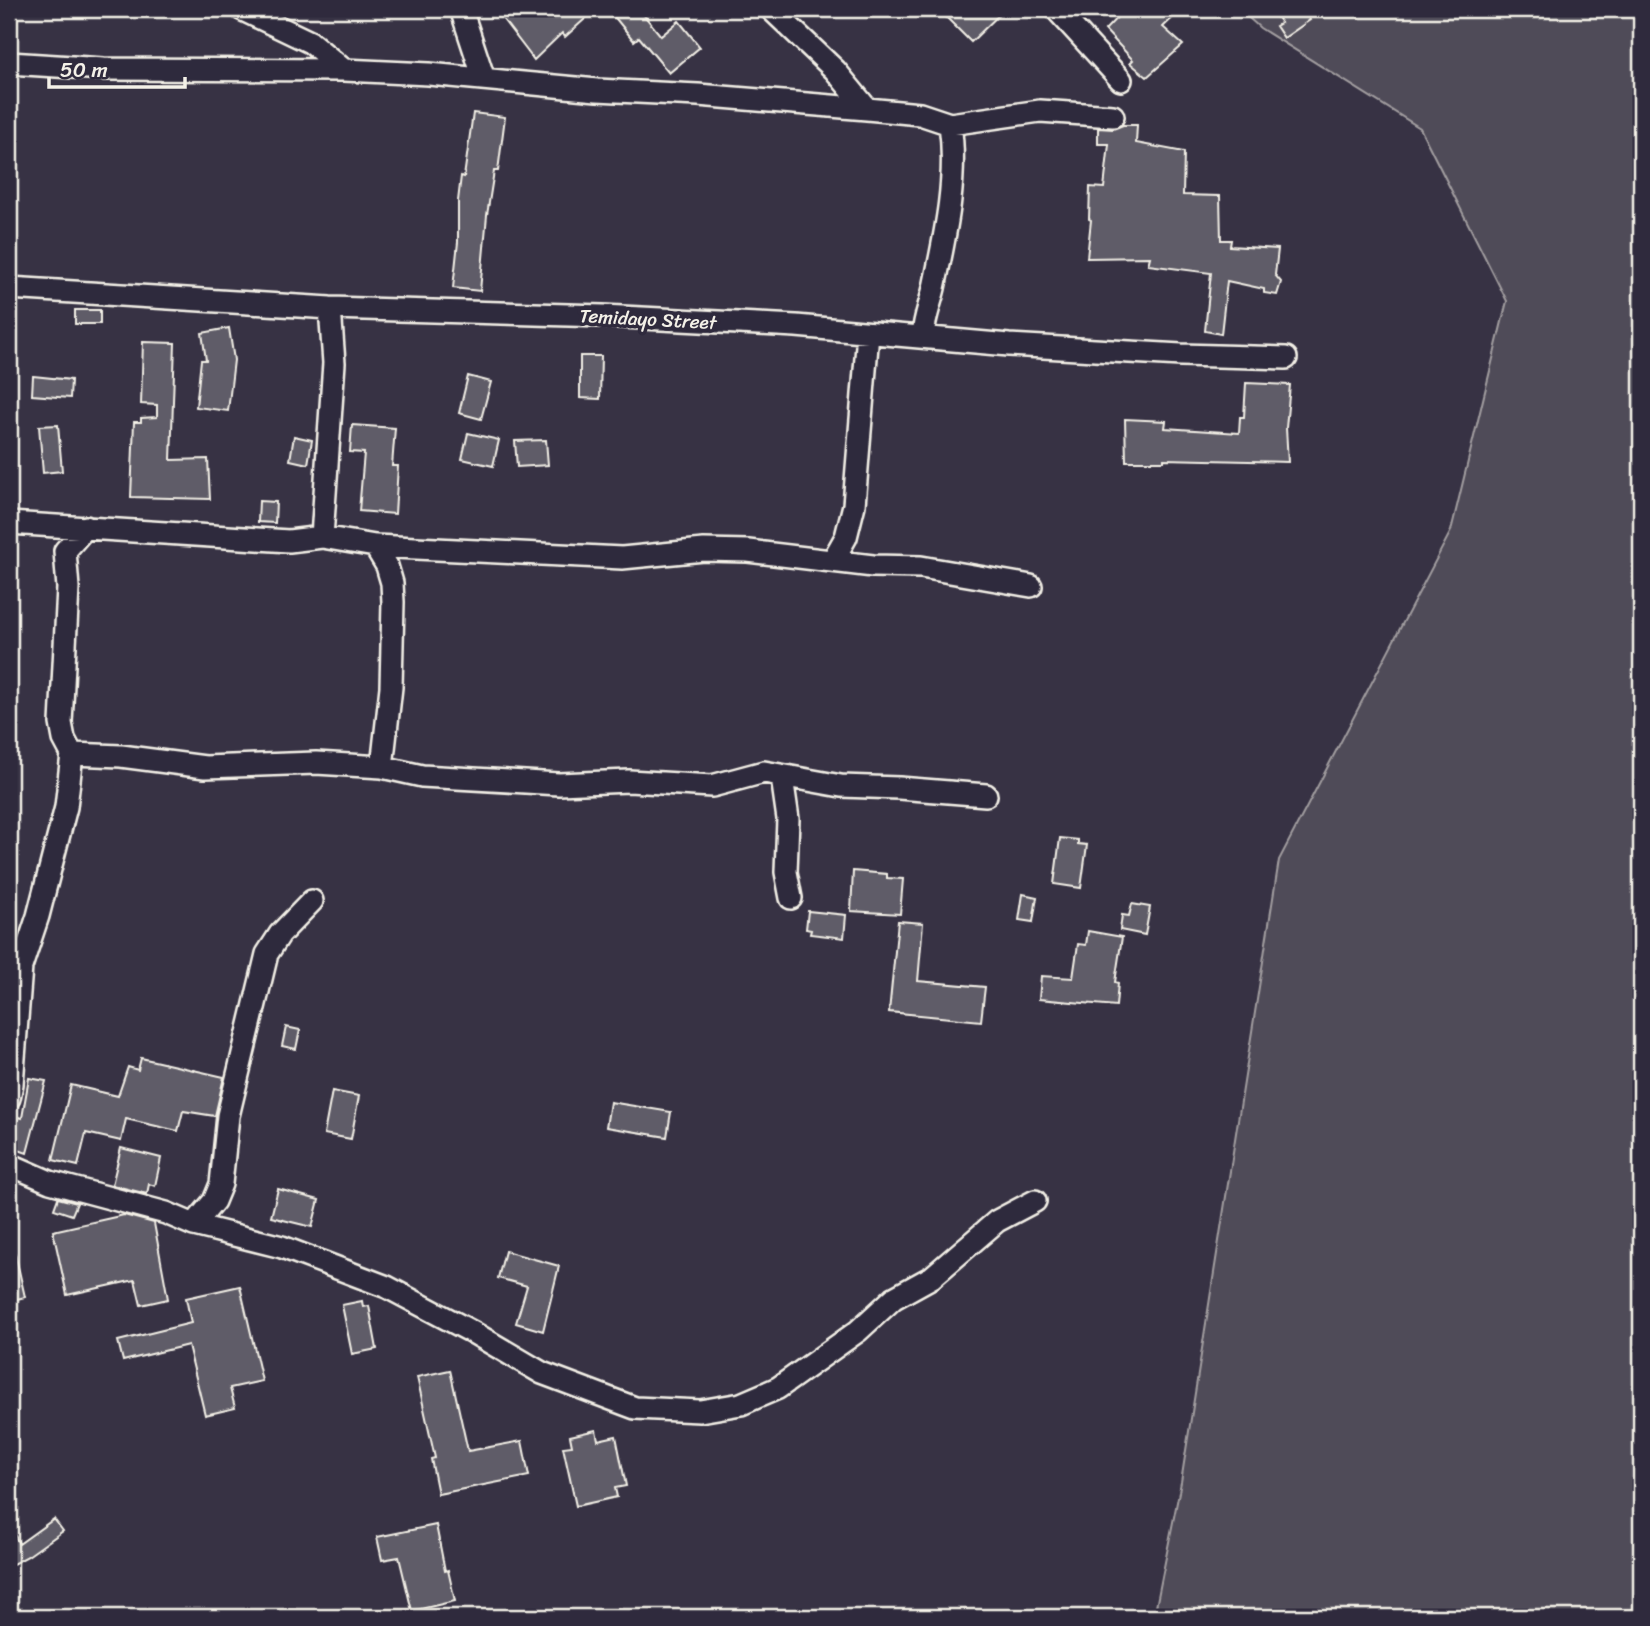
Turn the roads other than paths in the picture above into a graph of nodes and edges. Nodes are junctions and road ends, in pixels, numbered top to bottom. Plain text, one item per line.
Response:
1 (241, 9) edge
2 (461, 9) edge
3 (771, 9) edge
4 (1056, 9) edge
5 (9, 63) edge
6 (344, 70) junction
7 (484, 79) junction
8 (1121, 80) dead end
9 (867, 109) junction
10 (1113, 116) dead end
11 (950, 124) junction
12 (9, 288) edge
13 (330, 308) junction
14 (868, 332) junction
15 (923, 336) junction
16 (1286, 358) dead end
17 (9, 523) edge
18 (31, 524) junction
19 (86, 527) junction
20 (322, 537) junction
21 (375, 546) junction
22 (65, 551) junction
23 (833, 560) junction
24 (1031, 586) dead end
25 (72, 754) junction
26 (382, 767) junction
27 (782, 777) junction
28 (986, 795) dead end
29 (791, 898) dead end
30 (312, 901) dead end
31 (9, 1098) edge
32 (9, 1164) edge
33 (1035, 1201) dead end
34 (194, 1225) junction

1 - 6 street
2 - 7 street
3 - 9 street
4 - 8 street
5 - 6 street
6 - 7 street
7 - 9 street
9 - 11 street
10 - 11 street
11 - 15 street
12 - 13 street, Temidayo Street
13 - 14 street, Temidayo Street
13 - 20 street
14 - 15 street, Temidayo Street
14 - 23 street
15 - 16 street, Temidayo Street
17 - 18 street
18 - 19 street
18 - 22 street
19 - 20 street
19 - 22 street
20 - 21 street
21 - 23 street
21 - 26 street
22 - 25 street
23 - 24 street
25 - 26 street
25 - 31 street
26 - 27 street
27 - 28 street
27 - 29 street
30 - 34 street
32 - 34 street
33 - 34 street

